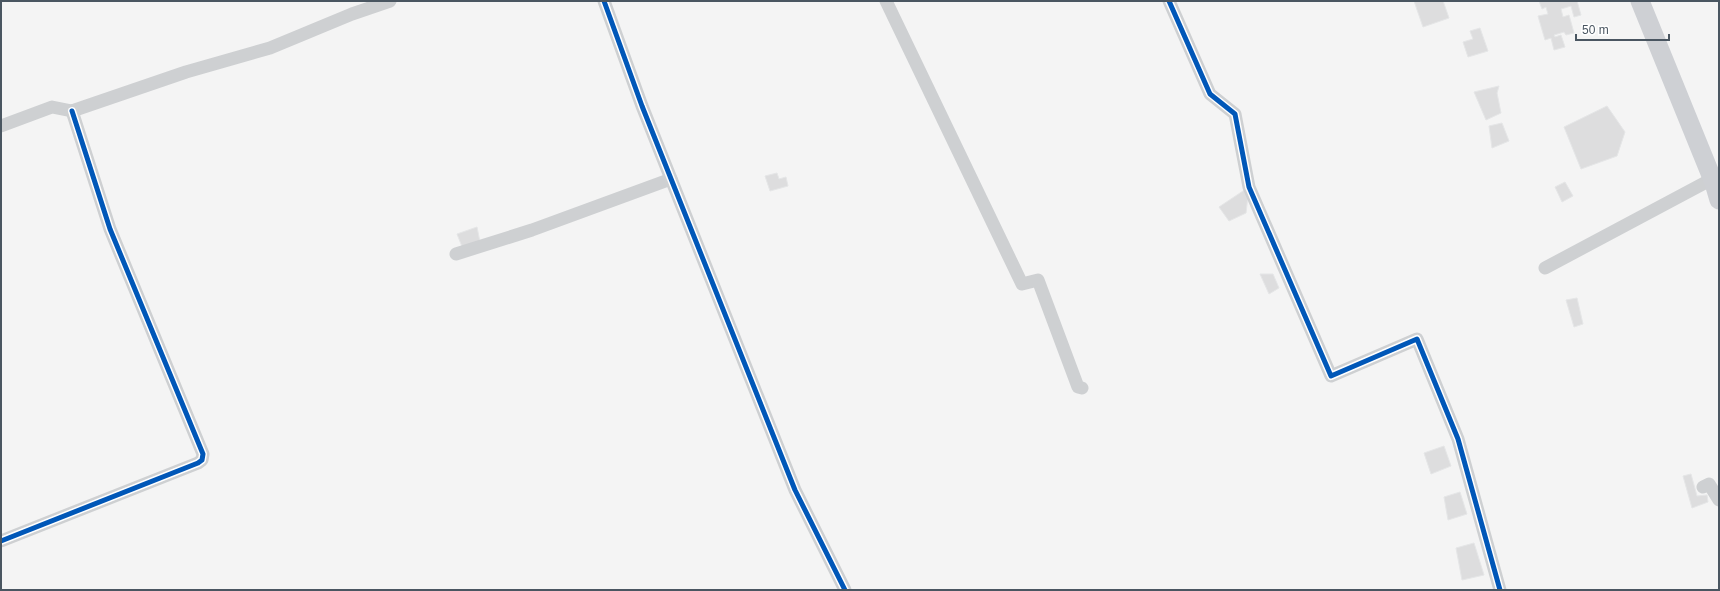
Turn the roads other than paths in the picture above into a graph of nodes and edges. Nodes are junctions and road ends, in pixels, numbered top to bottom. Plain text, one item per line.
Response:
1 (390, 1) edge
2 (604, 1) edge
3 (886, 1) edge
4 (1169, 1) edge
5 (1640, 1) edge
6 (72, 111) junction
7 (1, 126) edge
8 (1714, 174) edge
9 (671, 179) junction
10 (1719, 200) edge
11 (456, 254) dead end
12 (1545, 268) dead end
13 (1082, 388) dead end
14 (1703, 487) dead end
15 (1719, 500) edge
16 (1, 541) edge
17 (845, 590) edge
18 (1500, 590) edge

1 - 6 street
2 - 9 street
3 - 13 street
4 - 18 street
5 - 8 main road
6 - 7 street
6 - 16 street
8 - 10 main road
8 - 12 street
9 - 11 street
9 - 17 street
14 - 15 street

